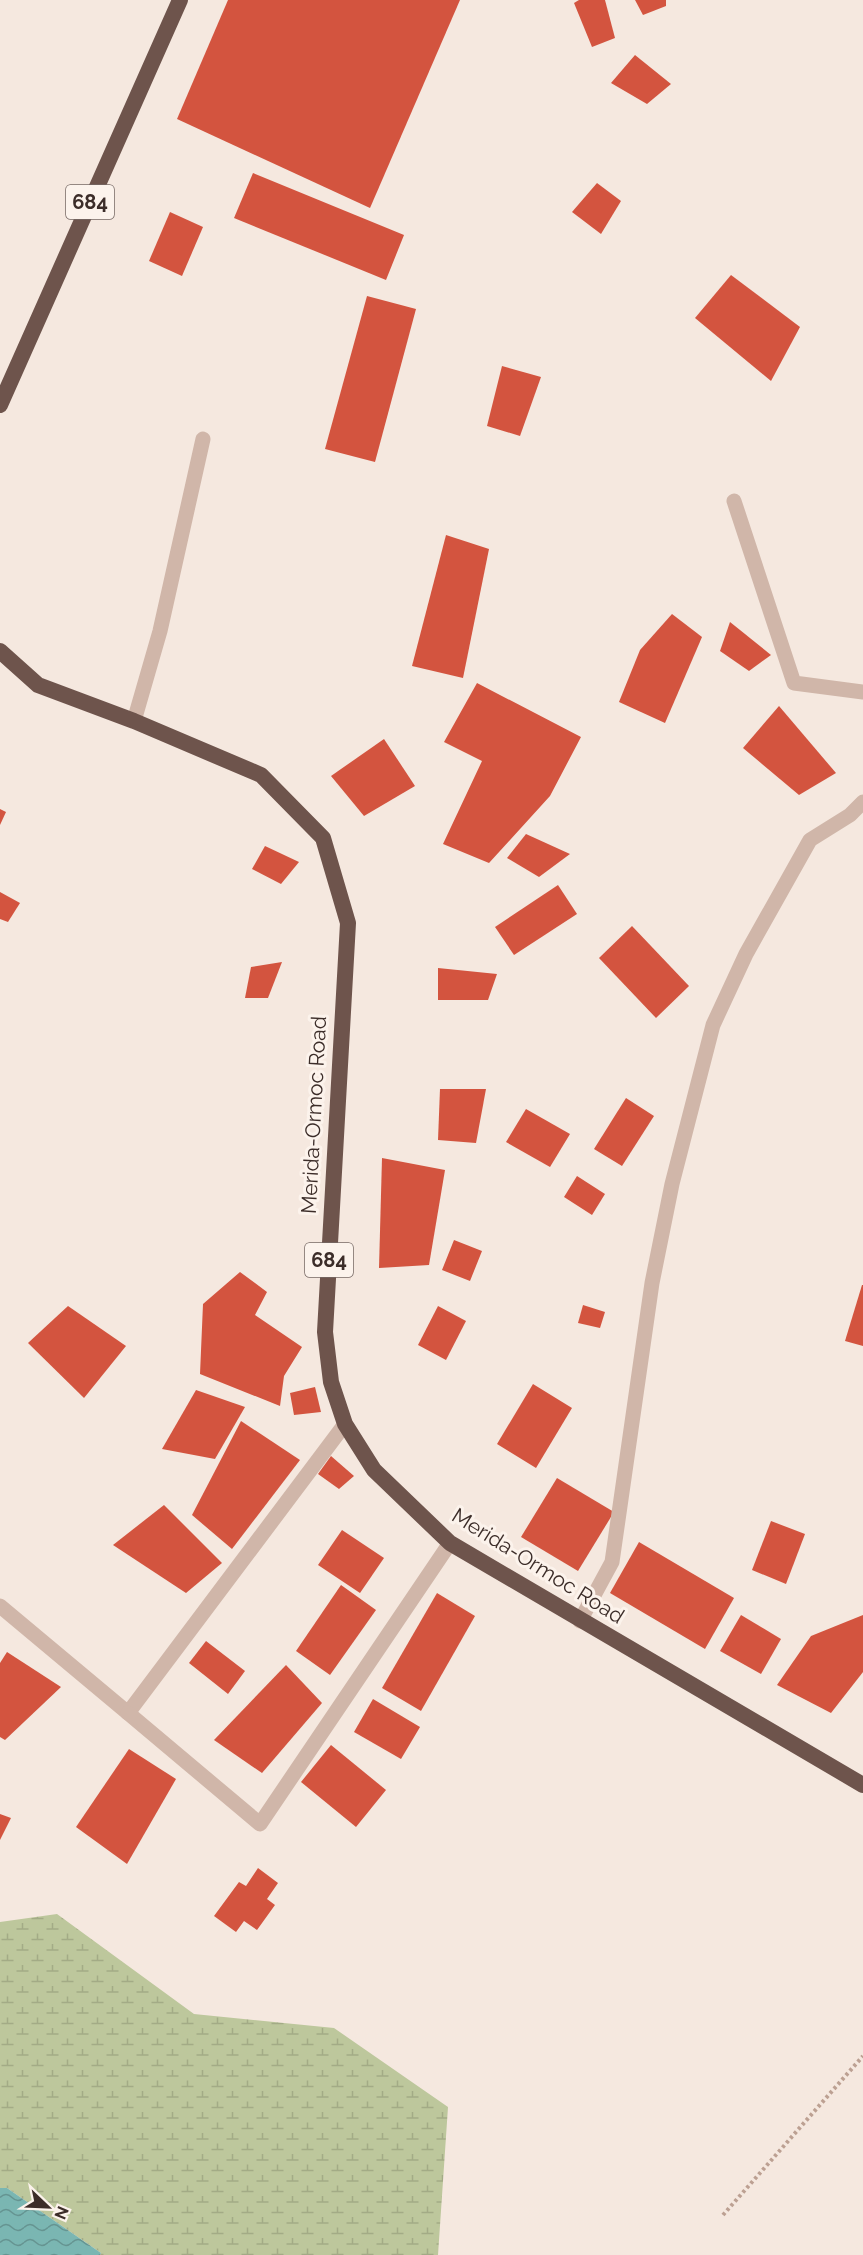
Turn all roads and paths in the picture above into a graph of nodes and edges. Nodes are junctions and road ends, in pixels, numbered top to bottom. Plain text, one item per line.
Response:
1 (180, 0) edge
2 (0, 405) edge
3 (203, 439) dead end
4 (734, 501) dead end
5 (0, 651) edge
6 (863, 692) edge
7 (134, 721) junction
8 (863, 802) edge
9 (345, 1424) junction
10 (450, 1543) junction
11 (0, 1606) edge
12 (580, 1621) junction
13 (128, 1713) junction
14 (863, 1785) edge
15 (863, 2056) edge
16 (723, 2215) dead end

1 - 2 highway, 684
3 - 7 street
4 - 6 street
5 - 7 highway, Merida-Ormoc Road / 684
7 - 9 highway, Merida-Ormoc Road / 684
8 - 12 street
9 - 10 highway, Merida-Ormoc Road / 684
9 - 13 street
10 - 12 highway, Merida-Ormoc Road / 684
10 - 13 street
11 - 13 street
12 - 14 highway, Merida-Ormoc Road / 684
15 - 16 path

